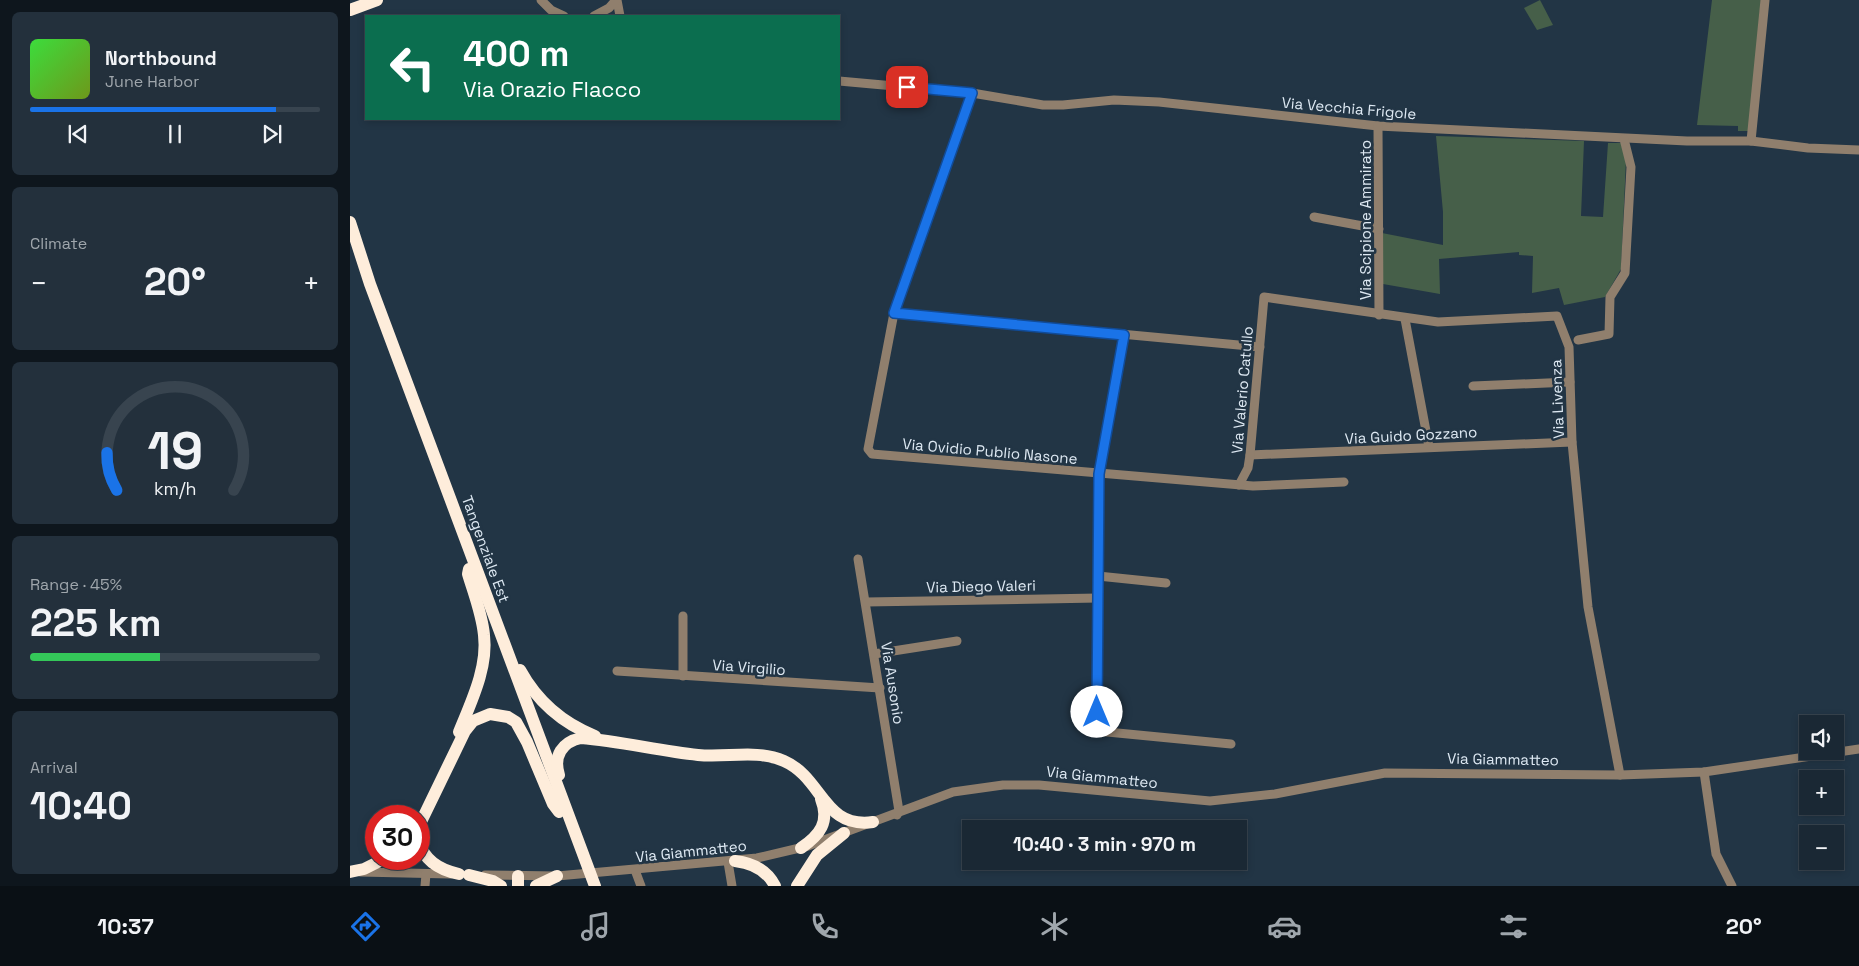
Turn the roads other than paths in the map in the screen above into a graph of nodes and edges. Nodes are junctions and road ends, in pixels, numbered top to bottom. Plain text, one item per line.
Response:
1 (377, 0) edge
2 (542, 0) edge
3 (617, 0) edge
4 (1765, 0) edge
5 (350, 10) edge
6 (562, 15) edge
7 (600, 15) edge
8 (620, 15) edge
9 (840, 81) edge
10 (972, 93) junction
11 (1378, 126) junction
12 (1624, 138) junction
13 (1751, 141) junction
14 (1859, 150) edge
15 (1314, 217) dead end
16 (350, 222) edge
17 (1379, 229) junction
18 (350, 248) edge
19 (1264, 296) joint
20 (894, 313) junction
21 (1379, 315) junction
22 (1405, 319) junction
23 (1124, 335) junction
24 (1578, 340) dead end
25 (1260, 347) junction
26 (1570, 382) junction
27 (1473, 386) dead end
28 (1572, 442) junction
29 (1429, 448) junction
30 (1250, 455) junction
31 (1099, 474) junction
32 (1344, 482) dead end
33 (1239, 484) junction
34 (858, 559) dead end
35 (468, 569) junction
36 (1098, 576) junction
37 (1166, 583) dead end
38 (1098, 598) junction
39 (866, 602) junction
40 (493, 613) junction
41 (683, 616) dead end
42 (957, 640) dead end
43 (874, 654) junction
44 (617, 671) dead end
45 (683, 676) junction
46 (880, 688) junction
47 (612, 742) junction
48 (1231, 744) dead end
49 (1859, 749) edge
50 (1704, 772) junction
51 (1620, 775) junction
52 (816, 788) junction
53 (424, 805) edge
54 (429, 805) edge
55 (899, 811) junction
56 (559, 812) junction
57 (873, 822) junction
58 (574, 830) junction
59 (844, 833) junction
60 (802, 848) junction
61 (430, 859) edge
62 (732, 862) junction
63 (365, 868) edge
64 (635, 870) junction
65 (350, 872) edge
66 (426, 874) junction
67 (464, 875) junction
68 (561, 876) junction
69 (518, 881) edge
70 (425, 886) edge
71 (501, 886) edge
72 (536, 886) edge
73 (587, 886) edge
74 (595, 886) edge
75 (641, 886) edge
76 (732, 886) edge
77 (775, 886) edge
78 (797, 886) edge
79 (805, 886) edge
80 (1732, 886) edge

1 - 5 highway
2 - 6 street
3 - 7 street
3 - 8 street
4 - 13 street
9 - 10 street, Via Vecchia Frigole
10 - 11 street, Via Vecchia Frigole
10 - 20 street
11 - 12 street, Via Vecchia Frigole
11 - 17 street, Via Scipione Ammirato
12 - 13 street, Via Vecchia Frigole
12 - 24 street
13 - 14 street, Via Vecchia Frigole
15 - 17 street
16 - 40 highway, Tangenziale Est
17 - 21 street, Via Scipione Ammirato
18 - 35 highway, Tangenziale Est
19 - 21 street, Via Livenza
19 - 25 street, Via Valerio Catullo
20 - 23 street
20 - 31 street, Via Ovidio Publio Nasone
21 - 22 street, Via Livenza
22 - 26 street, Via Livenza
22 - 29 street
23 - 25 street
23 - 31 street
25 - 30 street, Via Valerio Catullo
26 - 27 street
26 - 28 street, Via Livenza
28 - 29 street, Via Guido Gozzano
28 - 51 street, Via Livenza
29 - 30 street, Via Guido Gozzano
30 - 33 street, Via Valerio Catullo
31 - 33 street, Via Ovidio Publio Nasone
31 - 36 street
32 - 33 street, Via Ovidio Publio Nasone
34 - 39 street, Via Ausonio
35 - 53 highway
35 - 56 highway, Tangenziale Est
36 - 37 street
36 - 38 street
38 - 39 street, Via Diego Valeri
38 - 48 street
39 - 43 street, Via Ausonio
40 - 47 highway
40 - 58 highway, Tangenziale Est
41 - 45 street
42 - 43 street
43 - 46 street, Via Ausonio
44 - 45 street, Via Virgilio
45 - 46 street, Via Virgilio
46 - 55 street, Via Ausonio
47 - 52 highway
47 - 58 highway
49 - 50 street, Via Giammatteo
50 - 51 street, Via Giammatteo
50 - 80 street
51 - 55 street, Via Giammatteo
52 - 57 highway
52 - 60 highway
54 - 56 highway
55 - 57 street, Via Giammatteo
55 - 79 street
56 - 73 highway, Tangenziale Est
57 - 59 street, Via Giammatteo
58 - 74 highway, Tangenziale Est
59 - 60 street, Via Giammatteo
59 - 78 highway
60 - 62 street, Via Giammatteo
61 - 67 highway
62 - 64 street, Via Giammatteo
62 - 76 street
62 - 77 highway
63 - 65 highway
64 - 68 street, Via Giammatteo
64 - 75 street
65 - 66 street, Via Giammatteo
66 - 67 street, Via Giammatteo
66 - 70 street
67 - 69 street, Via Giammatteo
67 - 71 highway
68 - 69 street, Via Giammatteo
68 - 72 highway

